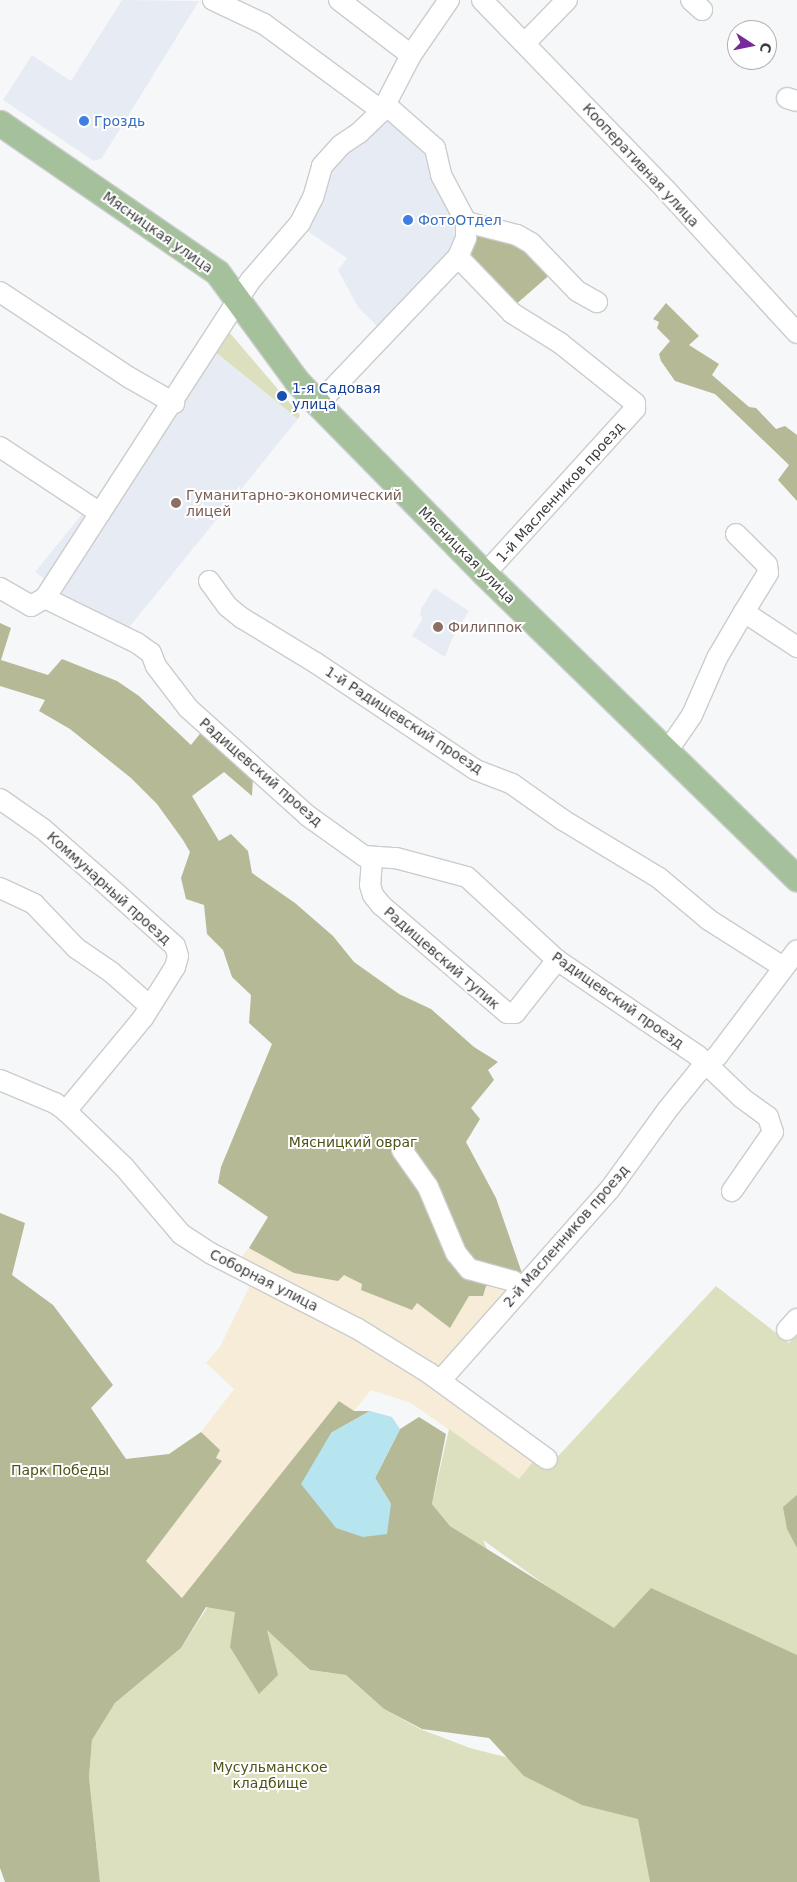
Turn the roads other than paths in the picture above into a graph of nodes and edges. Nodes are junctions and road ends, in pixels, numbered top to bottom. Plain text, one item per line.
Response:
1 (214, 0) edge
2 (339, 0) edge
3 (449, 0) edge
4 (482, 0) edge
5 (566, 0) edge
6 (525, 43) junction
7 (411, 55) junction
8 (384, 108) junction
9 (0, 123) edge
10 (466, 222) junction
11 (458, 258) junction
12 (0, 292) edge
13 (239, 300) junction
14 (597, 302) dead end
15 (797, 333) edge
16 (174, 403) junction
17 (318, 404) junction
18 (0, 447) edge
19 (100, 513) junction
20 (736, 534) dead end
21 (485, 574) junction
22 (209, 581) dead end
23 (0, 588) edge
24 (45, 598) junction
25 (744, 612) junction
26 (797, 647) edge
27 (666, 753) junction
28 (0, 799) edge
29 (372, 859) junction
30 (797, 878) edge
31 (0, 888) edge
32 (797, 950) edge
33 (557, 960) junction
34 (783, 966) junction
35 (150, 1006) junction
36 (707, 1065) junction
37 (0, 1080) edge
38 (66, 1111) junction
39 (402, 1150) dead end
40 (732, 1191) dead end
41 (521, 1290) junction
42 (440, 1381) junction
43 (547, 1459) dead end

1 - 8 street
2 - 7 street
3 - 7 street
4 - 6 street, Кооперативная улица
5 - 6 street
6 - 15 street, Кооперативная улица
7 - 8 street
8 - 10 street
8 - 13 street
9 - 13 main road, Мясницкая улица
10 - 11 street
10 - 14 street
11 - 17 street
11 - 21 street, 1-й Масленников проезд
12 - 16 street
13 - 16 street
13 - 17 main road, Мясницкая улица
16 - 19 street
17 - 21 main road, Мясницкая улица
18 - 19 street
19 - 24 street
20 - 25 street
21 - 27 main road, Мясницкая улица
22 - 34 street, 1-й Радищевский проезд
23 - 24 street
24 - 29 street, Радищевский проезд
25 - 26 street
25 - 27 street
27 - 30 main road, Мясницкая улица
28 - 35 street, Коммунарный проезд
29 - 33 street, Радищевский проезд
29 - 33 street, Радищевский тупик
31 - 35 street
32 - 34 street, 2-й Масленников проезд
33 - 36 street, Радищевский проезд
34 - 36 street, 2-й Масленников проезд
35 - 38 street, Коммунарный проезд
36 - 40 street
36 - 41 street, 2-й Масленников проезд
37 - 38 street, Соборная улица
38 - 42 street, Соборная улица
39 - 41 street
41 - 42 street, 2-й Масленников проезд
42 - 43 street, Соборная улица

